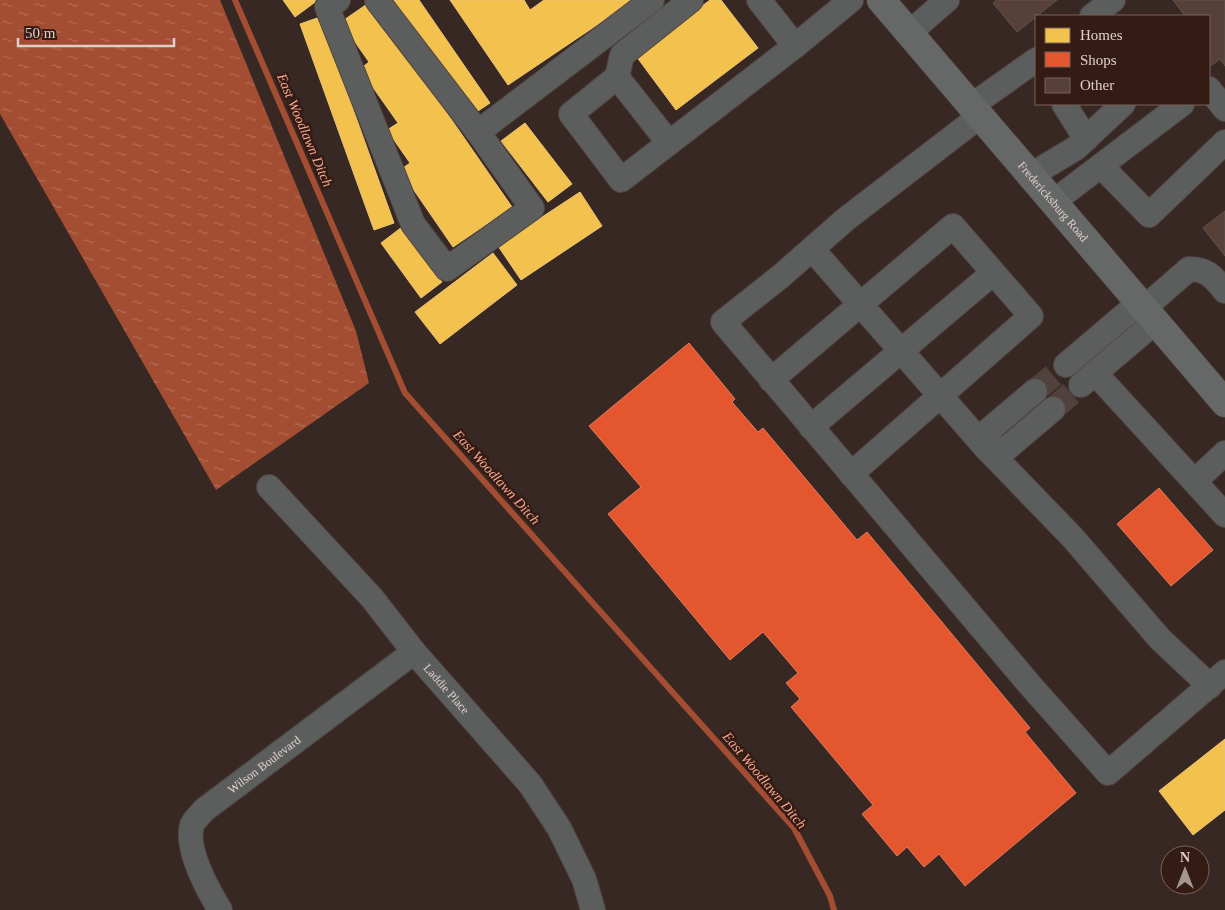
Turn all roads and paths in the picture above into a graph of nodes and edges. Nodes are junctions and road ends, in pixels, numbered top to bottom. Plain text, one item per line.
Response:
1 (338, 0) edge
2 (377, 0) edge
3 (652, 0) edge
4 (691, 0) edge
5 (759, 0) edge
6 (851, 0) edge
7 (881, 0) edge
8 (947, 0) edge
9 (1113, 0) edge
10 (1093, 15) edge
11 (909, 33) junction
12 (795, 46) junction
13 (1035, 61) edge
14 (617, 76) junction
15 (1210, 90) edge
16 (1065, 105) edge
17 (1122, 105) edge
18 (1181, 105) edge
19 (1225, 109) edge
20 (975, 111) junction
21 (478, 132) junction
22 (1086, 139) junction
23 (1225, 142) edge
24 (670, 143) junction
25 (1101, 166) junction
26 (1031, 175) junction
27 (1054, 202) junction
28 (812, 249) junction
29 (993, 272) junction
30 (1225, 290) edge
31 (861, 304) junction
32 (1146, 311) junction
33 (901, 351) junction
34 (1066, 365) tunnel mouth
35 (771, 380) junction
36 (1035, 391) tunnel mouth
37 (940, 396) junction
38 (1225, 403) edge
39 (1053, 409) tunnel mouth
40 (811, 427) junction
41 (986, 448) junction
42 (1225, 453) edge
43 (851, 474) junction
44 (1195, 481) junction
45 (269, 487) dead end
46 (1225, 515) edge
47 (414, 652) junction
48 (1217, 679) edge
49 (220, 910) edge
50 (593, 910) edge

1 - 21 street
2 - 21 street
3 - 21 street
4 - 14 street
5 - 12 street
6 - 12 street
7 - 11 main road, Fredericksburg Road
8 - 11 street
9 - 10 street
11 - 20 main road, Fredericksburg Road
12 - 24 street
13 - 20 street
14 - 24 street
14 - 24 street
15 - 19 street
16 - 22 street
17 - 22 street
18 - 25 street
20 - 26 main road, Fredericksburg Road
20 - 28 street
22 - 26 street
23 - 25 street
25 - 27 street
26 - 27 main road, Fredericksburg Road
27 - 32 main road, Fredericksburg Road
28 - 31 street
28 - 35 street
29 - 31 street
29 - 33 street
29 - 37 street
30 - 32 street
31 - 33 street
31 - 35 street
32 - 34 street
32 - 38 main road, Fredericksburg Road
32 - 44 street
33 - 37 street
33 - 40 street
35 - 40 street
36 - 41 street
37 - 41 street
37 - 43 street
39 - 41 street
40 - 43 street
41 - 48 street
42 - 44 street
43 - 48 street
44 - 46 street
45 - 47 street, Laddie Place
47 - 49 street, Wilson Boulevard
47 - 50 street, Laddie Place

